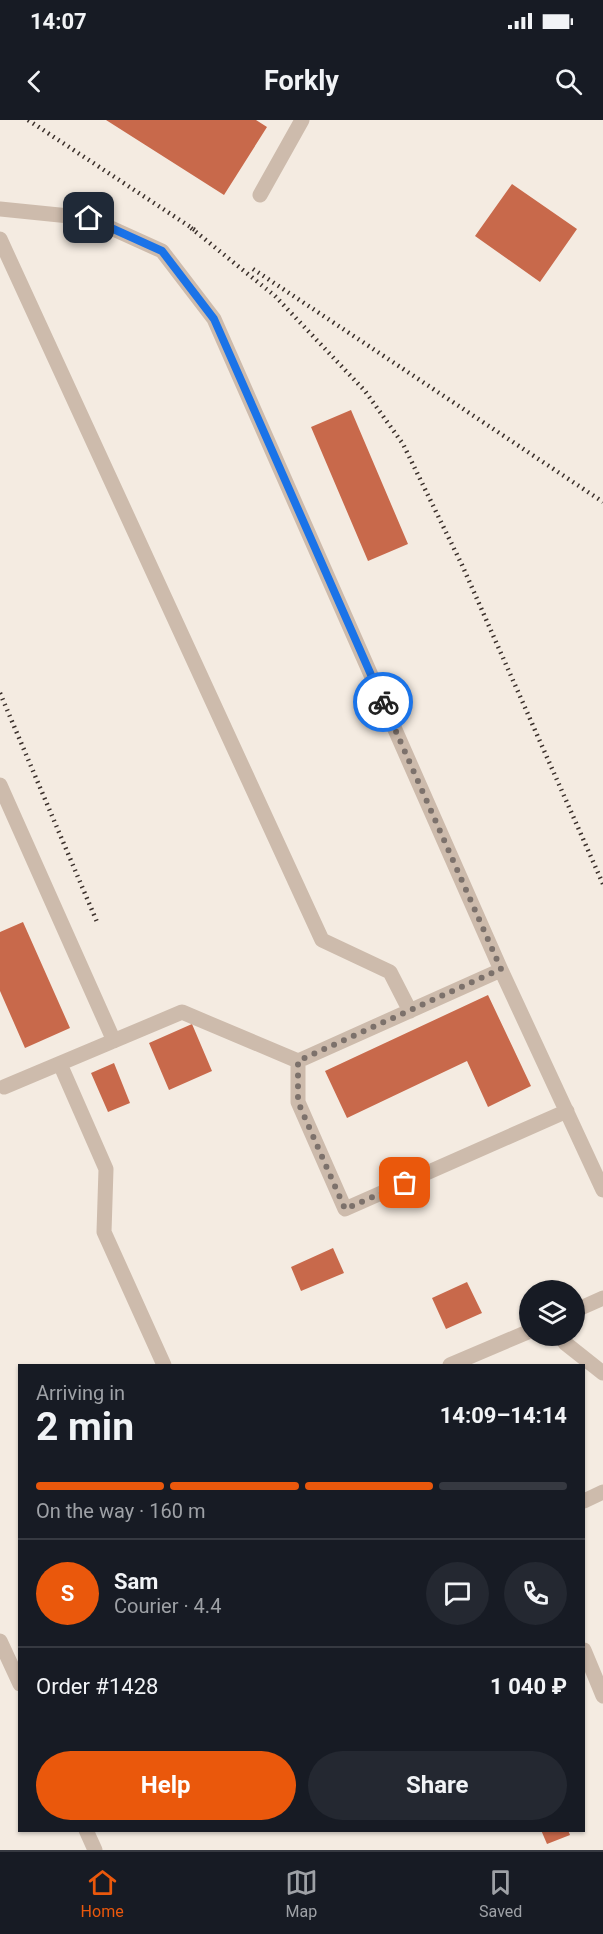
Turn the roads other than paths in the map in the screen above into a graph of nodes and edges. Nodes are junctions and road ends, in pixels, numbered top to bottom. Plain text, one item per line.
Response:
1 (302, 120) edge
2 (260, 195) dead end
3 (0, 208) edge
4 (0, 239) edge
5 (0, 785) edge
6 (501, 969) junction
7 (410, 1011) junction
8 (114, 1041) junction
9 (298, 1061) junction
10 (60, 1064) junction
11 (4, 1087) dead end
12 (567, 1111) junction
13 (603, 1190) edge
14 (603, 1298) edge
15 (585, 1306) edge
16 (519, 1336) edge
17 (569, 1346) edge
18 (164, 1364) edge
19 (452, 1364) edge
20 (603, 1373) edge
21 (603, 1492) edge
22 (585, 1501) edge
23 (0, 1641) edge
24 (585, 1652) edge
25 (18, 1680) edge
26 (603, 1696) edge
27 (87, 1832) edge
28 (95, 1850) edge

1 - 2 street
3 - 6 street
4 - 7 street
5 - 8 street
6 - 7 street
6 - 12 street
7 - 9 street
8 - 9 street
8 - 10 street
9 - 12 street
10 - 11 street
10 - 18 street
12 - 13 street
14 - 15 street
16 - 19 street
17 - 20 street
21 - 22 street
23 - 25 street
24 - 26 street
27 - 28 street

